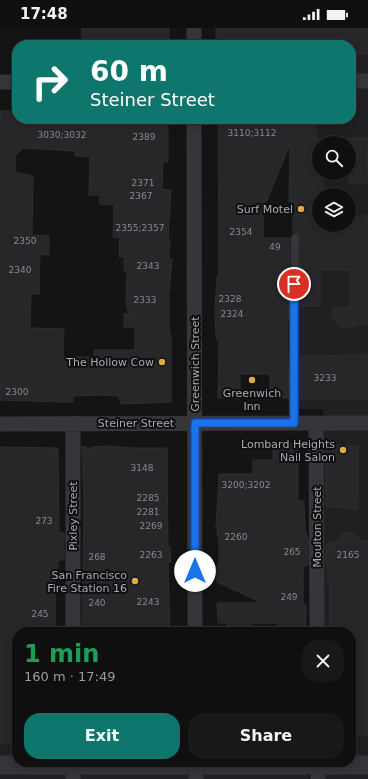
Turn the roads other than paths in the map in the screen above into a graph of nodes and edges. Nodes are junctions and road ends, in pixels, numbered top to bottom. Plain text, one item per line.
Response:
1 (194, 28) edge
2 (194, 40) edge
3 (356, 81) edge
4 (368, 81) edge
5 (0, 82) edge
6 (12, 82) edge
7 (194, 124) edge
8 (295, 238) dead end
9 (195, 423) junction
10 (294, 423) junction
11 (316, 423) junction
12 (368, 423) edge
13 (0, 424) edge
14 (73, 424) junction
15 (73, 627) edge
16 (195, 627) edge
17 (317, 627) edge
18 (0, 765) edge
19 (368, 765) edge
20 (12, 766) edge
21 (356, 766) edge
22 (36, 767) edge
23 (343, 767) edge
24 (73, 769) edge
25 (196, 769) edge
26 (318, 769) edge

1 - 2 street
3 - 4 street
5 - 6 street
7 - 9 street, Greenwich Street
8 - 10 lane
9 - 10 street, Steiner Street
9 - 14 street, Steiner Street
9 - 16 street, Greenwich Street
10 - 11 street, Steiner Street
11 - 12 street, Steiner Street
11 - 17 street, Moulton Street
13 - 14 street, Steiner Street
14 - 15 street, Pixley Street
18 - 20 street
19 - 21 street
22 - 24 street
23 - 26 street
24 - 25 street
25 - 26 street

